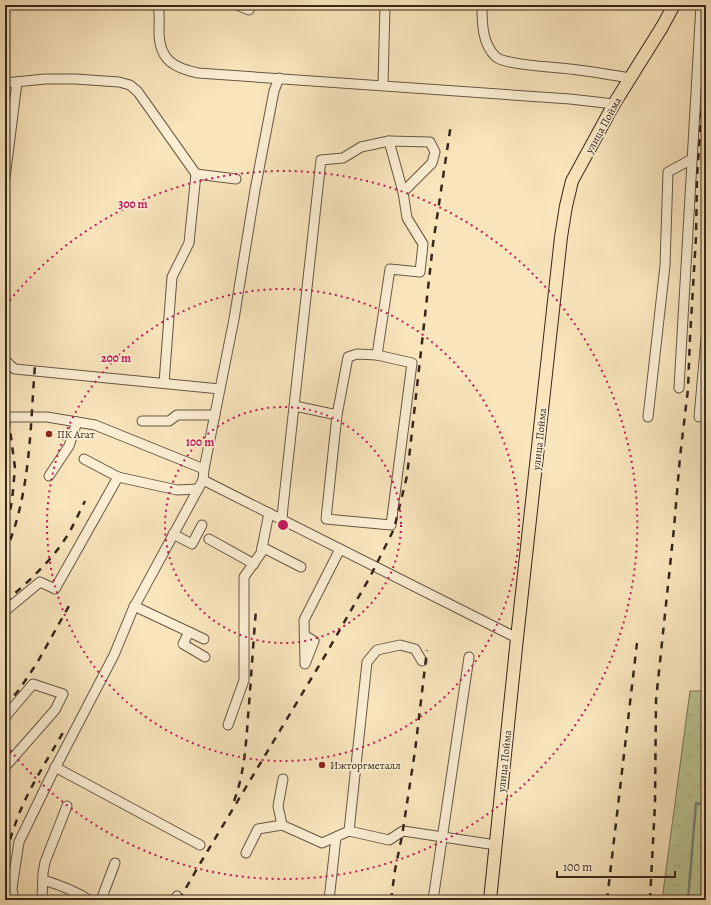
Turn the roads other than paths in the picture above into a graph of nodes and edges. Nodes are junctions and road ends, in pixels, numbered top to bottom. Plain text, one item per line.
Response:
1 (158, 5) edge
2 (237, 5) edge
3 (385, 5) edge
4 (482, 5) edge
5 (674, 5) edge
6 (701, 5) edge
7 (249, 10) dead end
8 (279, 78) junction
9 (630, 78) junction
10 (17, 82) junction
11 (5, 83) edge
12 (383, 85) junction
13 (614, 104) junction
14 (389, 142) junction
15 (692, 159) junction
16 (196, 174) junction
17 (5, 178) edge
18 (236, 179) dead end
19 (403, 192) junction
20 (706, 339) edge
21 (378, 355) junction
22 (5, 360) edge
23 (164, 384) junction
24 (679, 388) dead end
25 (220, 389) junction
26 (295, 406) junction
27 (215, 415) junction
28 (337, 415) junction
29 (5, 417) edge
30 (648, 417) dead end
31 (699, 417) dead end
32 (142, 421) dead end
33 (77, 422) junction
34 (84, 459) dead end
35 (204, 469) junction
36 (49, 476) dead end
37 (118, 477) junction
38 (203, 480) junction
39 (198, 489) junction
40 (269, 513) junction
41 (282, 520) junction
42 (202, 525) dead end
43 (174, 534) junction
44 (208, 539) dead end
45 (262, 547) junction
46 (340, 549) junction
47 (254, 564) junction
48 (301, 567) dead end
49 (134, 606) junction
50 (5, 611) edge
51 (189, 632) junction
52 (304, 635) dead end
53 (517, 638) junction
54 (204, 639) dead end
55 (205, 657) dead end
56 (469, 657) dead end
57 (422, 661) dead end
58 (5, 716) edge
59 (228, 725) dead end
60 (5, 767) edge
61 (55, 767) junction
62 (283, 779) dead end
63 (67, 806) dead end
64 (282, 825) junction
65 (349, 831) junction
66 (336, 837) junction
67 (442, 837) junction
68 (200, 845) dead end
69 (496, 845) junction
70 (246, 853) dead end
71 (115, 862) dead end
72 (43, 880) junction
73 (9, 882) edge
74 (14, 900) edge
75 (42, 900) edge
76 (89, 900) edge
77 (101, 900) edge
78 (329, 900) edge
79 (433, 900) edge
80 (490, 900) edge

1 - 8 street
2 - 7 street
3 - 12 street
4 - 9 street
5 - 9 main road, улица Пойма
6 - 15 street
8 - 12 street
8 - 25 street
9 - 13 main road, улица Пойма
10 - 11 street
10 - 16 street
10 - 17 street
12 - 13 street
13 - 53 main road, улица Пойма
14 - 19 street
14 - 19 street
14 - 26 street
15 - 24 street
15 - 30 street
16 - 18 street
16 - 23 street
19 - 21 street
20 - 31 street
21 - 28 street
21 - 28 street
22 - 23 street
23 - 25 street
25 - 27 street
26 - 28 street
26 - 41 street
27 - 32 street
27 - 35 street
29 - 33 street
33 - 35 street
33 - 36 street
34 - 37 street
35 - 38 street
37 - 39 street
37 - 50 street
38 - 39 street
38 - 40 street
39 - 43 street
40 - 41 street
40 - 45 street
41 - 46 street
42 - 43 street
43 - 49 street
44 - 47 street
45 - 47 street
45 - 48 street
46 - 52 street
46 - 53 street
47 - 59 street
49 - 51 street
49 - 61 street
51 - 54 street
51 - 55 street
53 - 69 main road, улица Пойма
56 - 67 street
57 - 65 street
58 - 60 street
61 - 68 street
61 - 73 street
62 - 64 street
63 - 72 street
64 - 66 street
64 - 70 street
65 - 66 street
65 - 67 street
66 - 78 street
67 - 69 street
67 - 79 street
69 - 80 main road, улица Пойма
71 - 77 street
72 - 75 street
72 - 76 street
73 - 74 street

